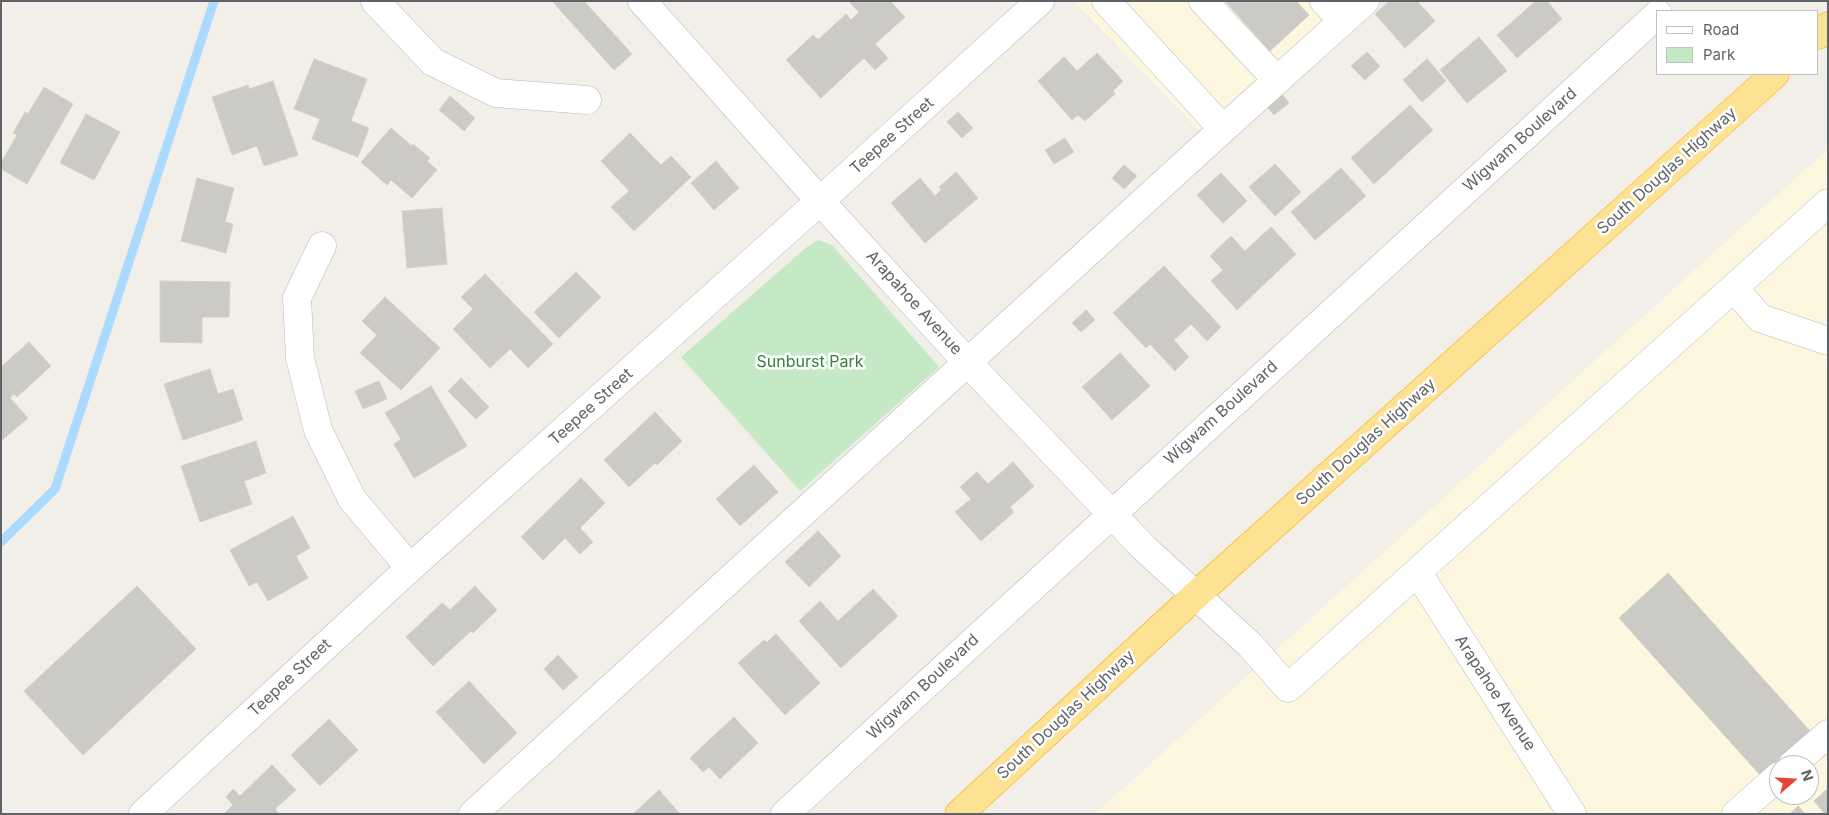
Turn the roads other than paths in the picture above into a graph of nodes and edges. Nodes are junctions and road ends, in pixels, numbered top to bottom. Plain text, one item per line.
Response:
1 (375, 1) edge
2 (642, 1) edge
3 (1040, 1) edge
4 (1106, 1) edge
5 (1203, 1) edge
6 (1324, 1) edge
7 (1365, 1) edge
8 (1672, 1) edge
9 (1662, 10) edge
10 (1656, 16) edge
11 (1343, 22) junction
12 (1774, 75) edge
13 (1277, 80) junction
14 (587, 100) dead end
15 (1223, 129) junction
16 (820, 201) junction
17 (1828, 203) edge
18 (322, 246) dead end
19 (1734, 288) junction
20 (1828, 341) edge
21 (968, 363) junction
22 (1111, 514) junction
23 (410, 568) junction
24 (1418, 573) junction
25 (1196, 596) junction
26 (1828, 734) edge
27 (1804, 755) edge
28 (1769, 785) edge
29 (143, 814) edge
30 (473, 814) edge
31 (785, 814) edge
32 (959, 814) edge
33 (1572, 814) edge
34 (1736, 814) edge

1 - 14 street
2 - 16 street, Arapahoe Avenue
3 - 16 street, Teepee Street
4 - 15 street
5 - 13 street
6 - 11 street
7 - 11 street
8 - 9 street
10 - 22 street, Wigwam Boulevard
11 - 13 street
12 - 25 highway, South Douglas Highway
13 - 15 street
15 - 21 street
16 - 21 street, Arapahoe Avenue
16 - 23 street, Teepee Street
17 - 19 street
18 - 23 street
19 - 20 street
19 - 24 street
21 - 22 street, Arapahoe Avenue
21 - 30 street
22 - 25 street, Arapahoe Avenue
22 - 31 street, Wigwam Boulevard
23 - 29 street, Teepee Street
24 - 25 street, Arapahoe Avenue
24 - 33 street, Arapahoe Avenue
25 - 32 highway, South Douglas Highway
26 - 27 street
28 - 34 street

